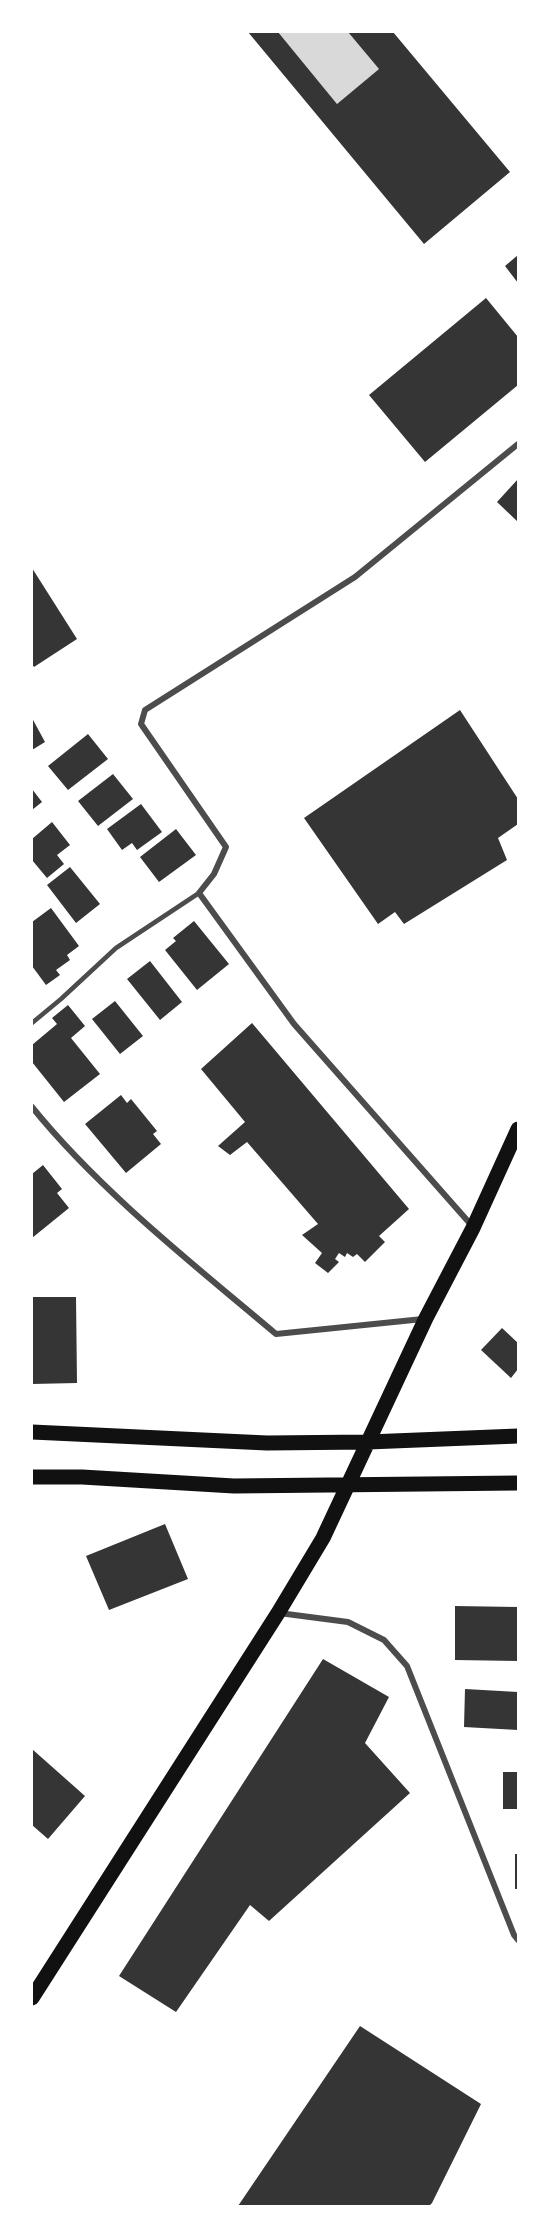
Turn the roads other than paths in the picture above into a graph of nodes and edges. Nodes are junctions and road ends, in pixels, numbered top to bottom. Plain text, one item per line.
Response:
1 (519, 444) edge
2 (199, 893) junction
3 (32, 1023) edge
4 (32, 1107) edge
5 (519, 1129) edge
6 (473, 1228) junction
7 (426, 1318) junction
8 (32, 1432) edge
9 (519, 1436) edge
10 (368, 1442) junction
11 (32, 1477) edge
12 (519, 1483) edge
13 (348, 1485) junction
14 (278, 1613) junction
15 (519, 1940) edge
16 (32, 1998) edge

1 - 2 street
2 - 3 lane
2 - 6 street
4 - 7 street
5 - 6 main road
6 - 7 main road
7 - 10 main road
8 - 10 main road
9 - 10 main road
10 - 13 main road
11 - 13 main road
12 - 13 main road
13 - 14 main road
14 - 15 street
14 - 16 main road

